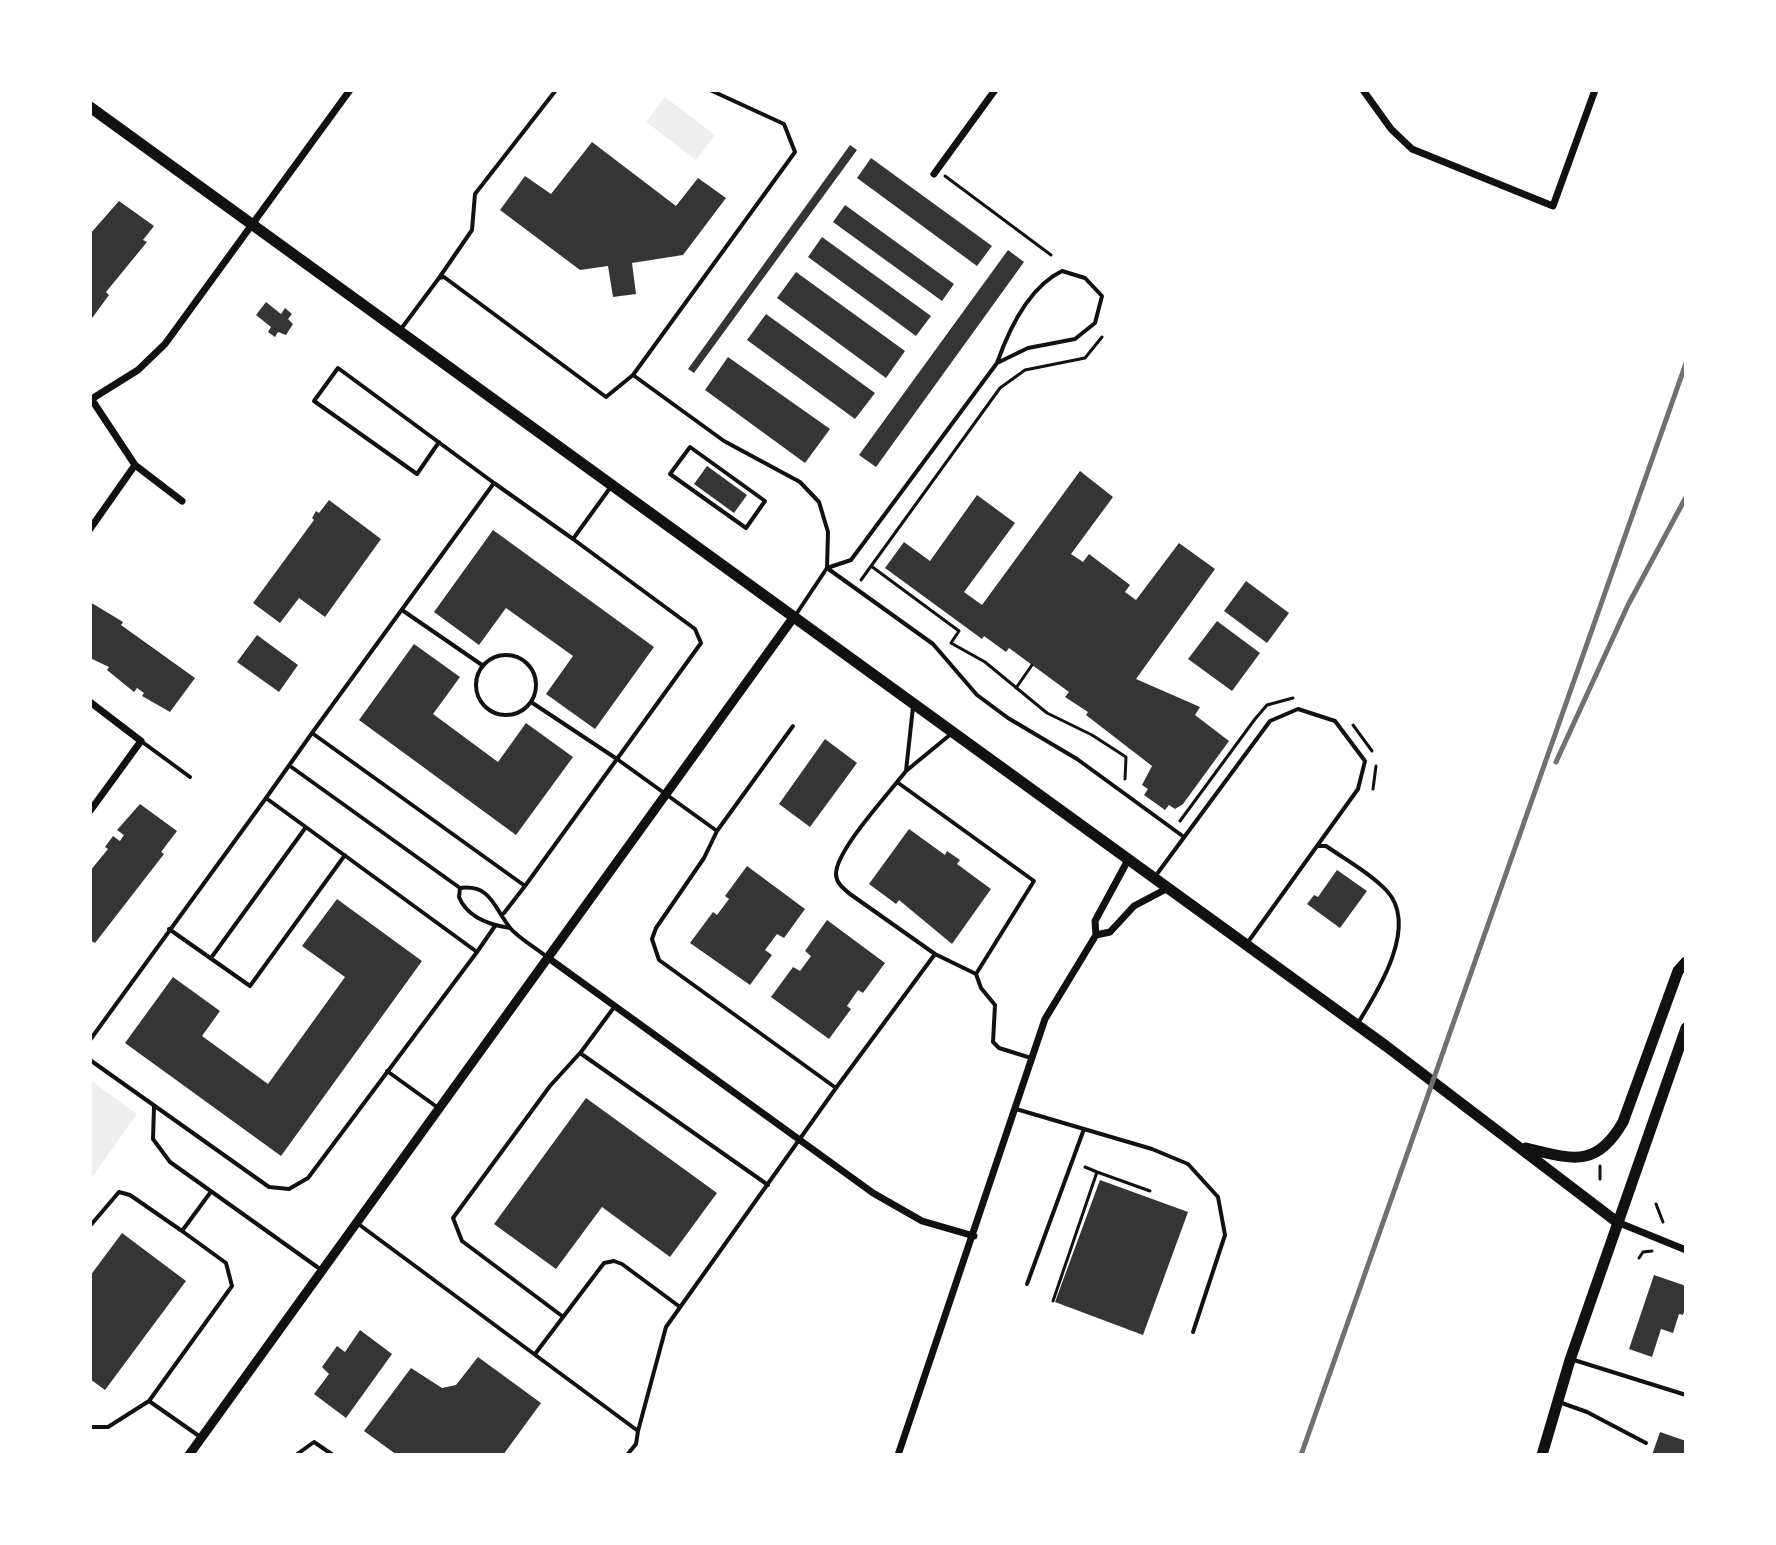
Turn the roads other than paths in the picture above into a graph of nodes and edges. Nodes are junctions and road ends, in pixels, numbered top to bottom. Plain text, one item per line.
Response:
1 (350, 90) edge
2 (556, 90) edge
3 (710, 90) edge
4 (995, 90) edge
5 (1363, 90) edge
6 (1595, 90) edge
7 (90, 107) edge
8 (936, 172) road end
9 (253, 223) junction
10 (439, 278) junction
11 (400, 331) junction
12 (997, 363) junction
13 (633, 375) junction
14 (91, 400) edge
15 (439, 442) junction
16 (690, 447) joint
17 (135, 465) junction
18 (494, 483) junction
19 (611, 486) junction
20 (182, 501) dead end
21 (90, 529) edge
22 (573, 539) junction
23 (827, 568) junction
24 (402, 610) junction
25 (793, 618) junction
26 (482, 665) junction
27 (90, 702) edge
28 (531, 702) junction
29 (913, 704) junction
30 (793, 726) dead end
31 (312, 733) junction
32 (952, 733) junction
33 (141, 741) junction
34 (617, 759) junction
35 (290, 766) junction
36 (906, 771) junction
37 (190, 777) dead end
38 (897, 782) junction
39 (666, 793) junction
40 (266, 798) junction
41 (90, 811) edge
42 (306, 827) junction
43 (717, 831) junction
44 (1184, 837) junction
45 (1317, 846) junction
46 (345, 855) junction
47 (1128, 860) junction
48 (1154, 878) junction
49 (525, 886) junction
50 (460, 888) junction
51 (1168, 888) junction
52 (504, 914) junction
53 (495, 926) junction
54 (510, 928) junction
55 (169, 929) junction
56 (1096, 935) junction
57 (1246, 945) junction
58 (477, 952) junction
59 (935, 954) junction
60 (547, 957) junction
61 (211, 958) junction
62 (1686, 962) edge
63 (976, 974) junction
64 (615, 1006) junction
65 (1357, 1025) junction
66 (1686, 1028) edge
67 (90, 1040) edge
68 (580, 1053) junction
69 (1031, 1058) junction
70 (90, 1060) edge
71 (387, 1071) junction
72 (836, 1088) junction
73 (154, 1105) junction
74 (438, 1107) junction
75 (1014, 1108) junction
76 (1084, 1129) junction
77 (800, 1140) junction
78 (1521, 1147) junction
79 (768, 1185) junction
80 (210, 1193) junction
81 (355, 1222) junction
82 (1617, 1222) junction
83 (90, 1226) edge
84 (182, 1231) junction
85 (974, 1236) junction
86 (1686, 1250) edge
87 (320, 1269) junction
88 (1027, 1284) dead end
89 (681, 1307) junction
90 (562, 1316) junction
91 (1193, 1332) dead end
92 (535, 1354) junction
93 (1570, 1360) junction
94 (1686, 1395) edge
95 (149, 1401) junction
96 (1556, 1402) junction
97 (90, 1427) edge
98 (638, 1431) junction
99 (202, 1438) junction
100 (1646, 1443) dead end
101 (901, 1454) edge
102 (189, 1455) edge
103 (296, 1455) edge
104 (333, 1455) edge
105 (627, 1455) edge
106 (1542, 1455) edge

1 - 9 street
2 - 10 lane
3 - 13 lane
4 - 8 street
5 - 6 street
7 - 9 main road
9 - 11 main road
9 - 14 street
10 - 11 lane
10 - 13 lane
11 - 19 main road
12 - 12 lane
12 - 23 lane
13 - 23 lane
14 - 17 street
15 - 15 lane
15 - 18 lane
16 - 16 lane
17 - 20 street
17 - 21 street
18 - 22 lane
18 - 24 lane
19 - 22 lane
19 - 25 main road
22 - 34 lane
23 - 25 lane
23 - 44 lane
24 - 26 lane
24 - 31 lane
25 - 29 main road
25 - 39 street
26 - 28 lane
26 - 28 lane
27 - 33 street
28 - 34 lane
29 - 32 main road
29 - 36 lane
30 - 43 lane
31 - 35 lane
31 - 49 lane
32 - 36 lane
32 - 47 main road
33 - 37 lane
33 - 41 street
34 - 39 lane
34 - 49 lane
35 - 40 lane
35 - 50 lane
36 - 38 lane
38 - 59 lane
38 - 63 lane
39 - 43 lane
39 - 60 street
40 - 42 lane
40 - 55 lane
42 - 46 lane
42 - 61 lane
43 - 72 lane
44 - 45 lane
44 - 48 lane
45 - 57 lane
45 - 65 lane
46 - 58 lane
46 - 61 lane
47 - 48 main road
47 - 56 street
48 - 51 main road
49 - 52 lane
50 - 52 lane
50 - 53 lane
51 - 56 street
51 - 57 main road
52 - 54 lane
53 - 54 lane
53 - 58 lane
54 - 60 lane
55 - 61 lane
55 - 67 lane
56 - 69 street
57 - 65 main road
58 - 71 lane
59 - 63 lane
59 - 72 lane
60 - 64 street
60 - 74 street
62 - 78 main road
63 - 69 lane
64 - 68 lane
64 - 77 street
65 - 78 main road
66 - 82 main road
68 - 79 lane
68 - 90 lane
69 - 75 street
70 - 73 lane
71 - 73 lane
71 - 74 lane
72 - 77 lane
73 - 80 lane
74 - 81 street
75 - 76 lane
75 - 85 street
76 - 88 lane
76 - 91 lane
77 - 79 lane
77 - 85 street
78 - 82 main road
79 - 89 lane
80 - 84 lane
80 - 87 lane
81 - 87 street
81 - 92 lane
82 - 86 street
82 - 93 main road
83 - 84 lane
84 - 95 lane
85 - 101 street
87 - 99 street
89 - 90 lane
89 - 98 lane
90 - 92 lane
92 - 98 lane
93 - 94 lane
93 - 96 main road
95 - 97 lane
95 - 99 lane
96 - 100 lane
96 - 106 main road
98 - 105 lane
99 - 102 street
103 - 104 lane

